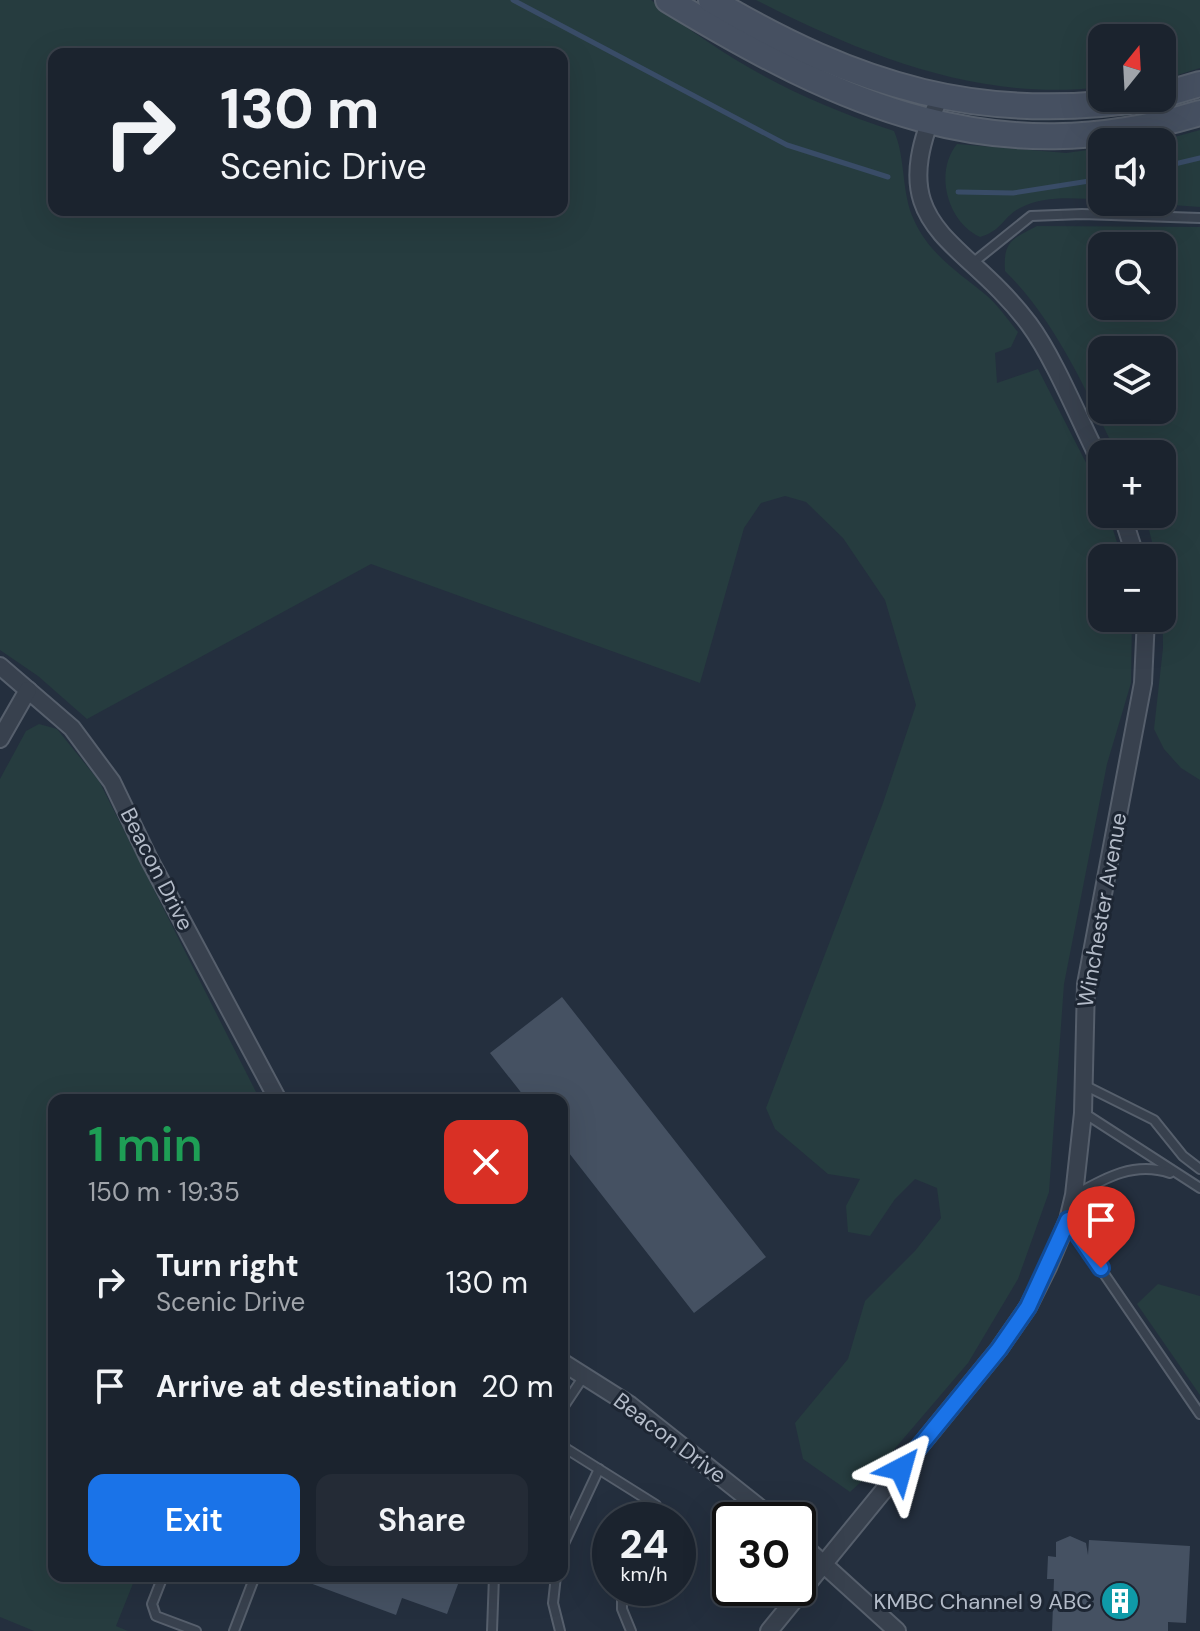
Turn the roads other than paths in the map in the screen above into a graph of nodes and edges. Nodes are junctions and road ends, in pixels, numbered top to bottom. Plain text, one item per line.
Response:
1 (668, 0) edge
2 (711, 0) edge
3 (1200, 84) edge
4 (1176, 91) edge
5 (940, 97) junction
6 (1088, 105) edge
7 (1200, 113) edge
8 (927, 124) junction
9 (1200, 218) edge
10 (970, 265) junction
11 (1089, 440) edge
12 (1145, 632) edge
13 (0, 666) edge
14 (28, 690) junction
15 (0, 739) edge
16 (1084, 1085) junction
17 (275, 1094) edge
18 (1083, 1113) junction
19 (1200, 1169) edge
20 (1186, 1179) junction
21 (1200, 1188) edge
22 (1074, 1195) junction
23 (1068, 1220) junction
24 (568, 1366) edge
25 (584, 1376) junction
26 (568, 1400) edge
27 (1200, 1414) edge
28 (568, 1450) edge
29 (599, 1469) junction
30 (651, 1502) edge
31 (752, 1502) edge
32 (568, 1535) edge
33 (816, 1558) edge
34 (823, 1564) junction
35 (161, 1582) edge
36 (253, 1582) edge
37 (494, 1582) edge
38 (555, 1582) edge
39 (622, 1606) edge
40 (196, 1631) edge
41 (234, 1631) edge
42 (492, 1631) edge
43 (560, 1631) edge
44 (631, 1631) edge
45 (769, 1631) edge
46 (897, 1631) edge

1 - 8 main road
2 - 5 main road
3 - 4 main road
5 - 6 main road
5 - 8 street
7 - 8 main road
8 - 10 street
9 - 10 lane
10 - 11 street
12 - 16 street, Winchester Avenue
13 - 14 street, Beacon Drive
14 - 15 street
14 - 17 street, Beacon Drive
16 - 18 street, Winchester Avenue
16 - 19 lane
18 - 20 lane
18 - 22 street, Winchester Avenue
20 - 21 lane
20 - 22 lane
22 - 23 street, Winchester Avenue
23 - 27 lane
23 - 34 street, Winchester Avenue
24 - 25 street, Beacon Drive
25 - 26 lane
25 - 31 street, Beacon Drive
28 - 29 lane
29 - 30 lane
29 - 32 lane
33 - 34 street
34 - 45 street, Winchester Avenue
34 - 46 street
35 - 40 lane
36 - 41 lane
37 - 42 lane
38 - 43 lane
39 - 44 lane

